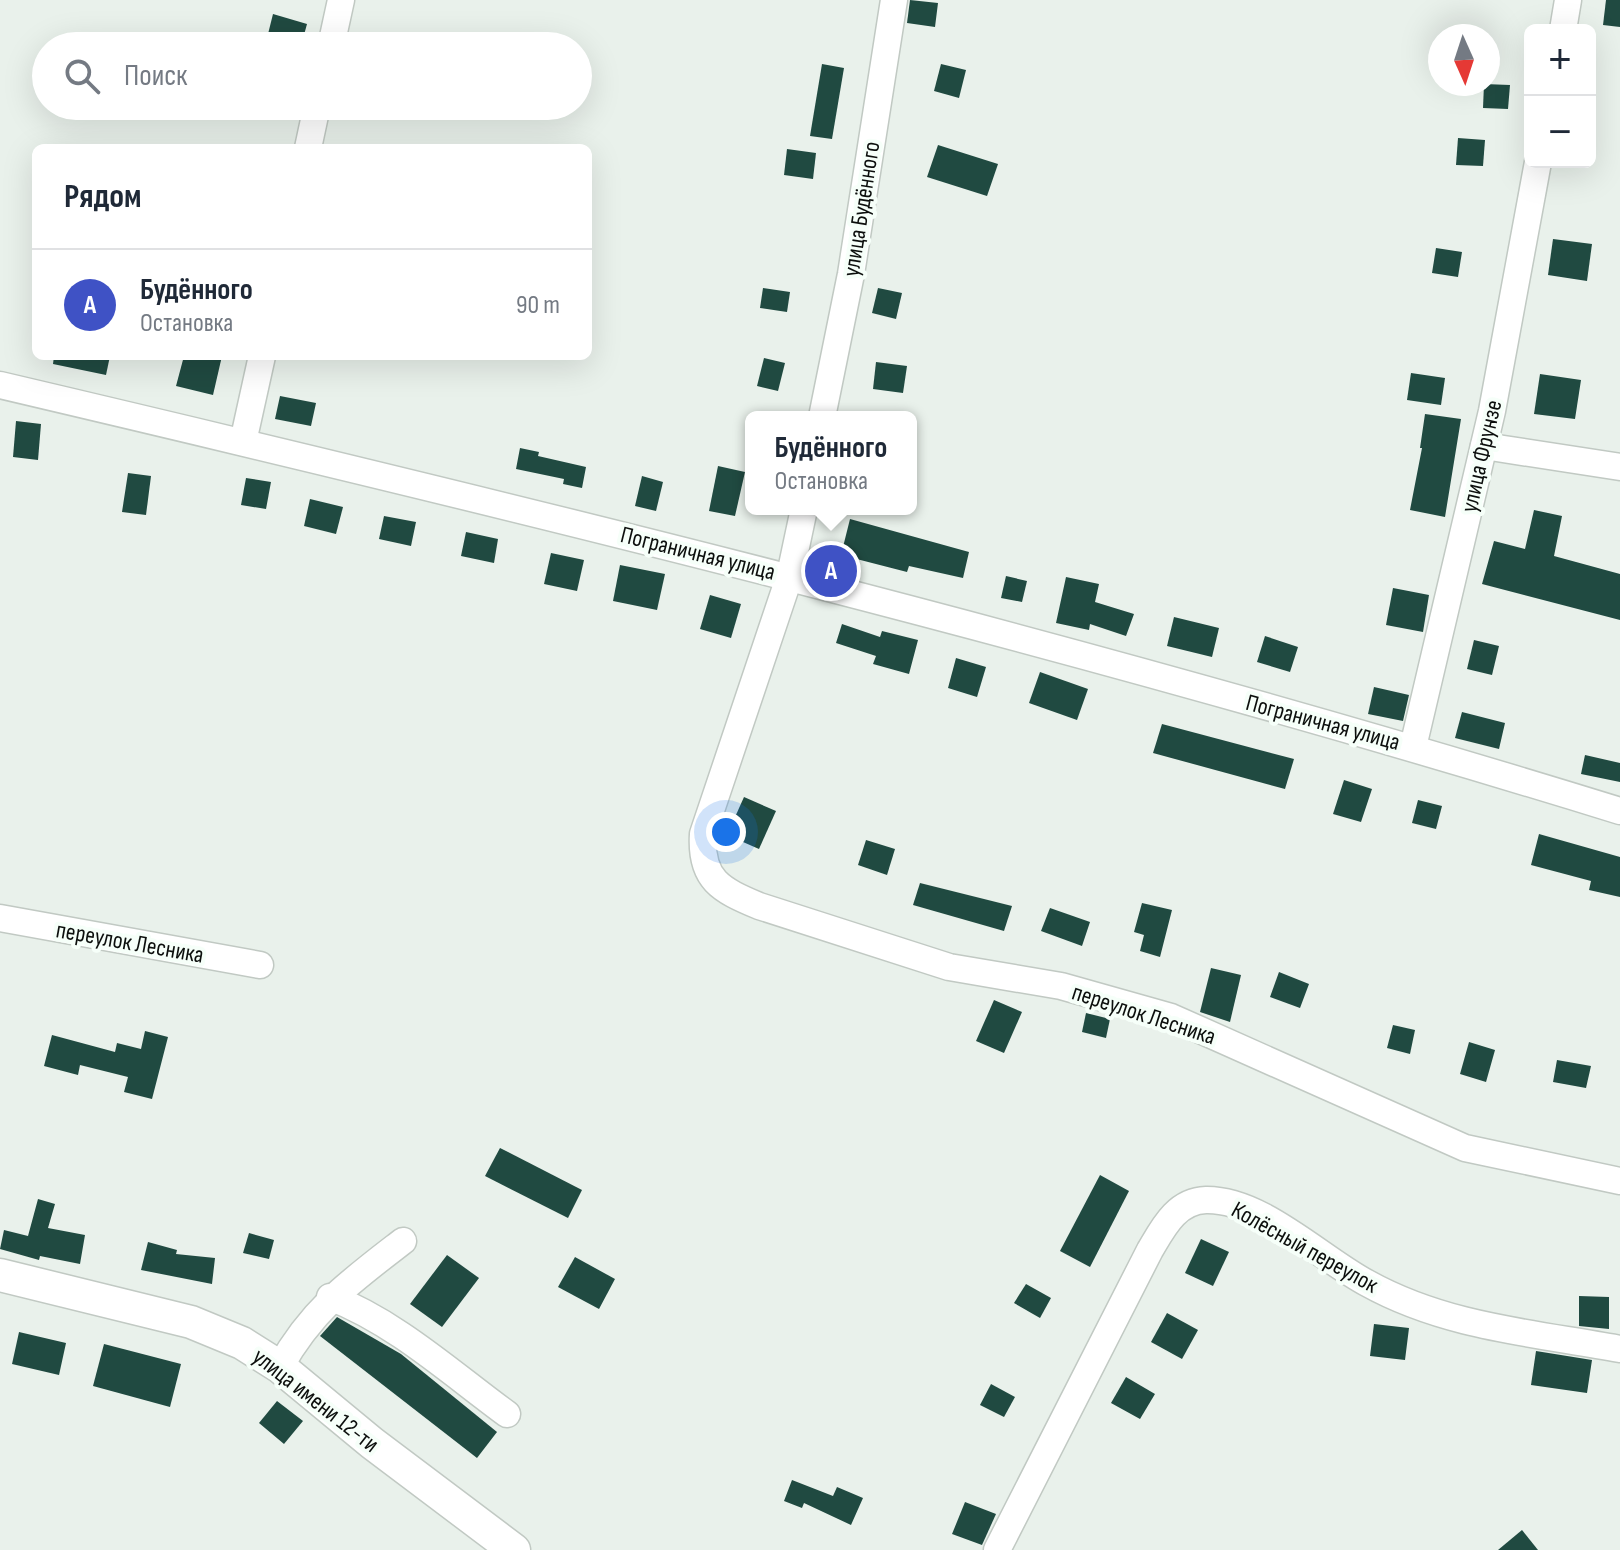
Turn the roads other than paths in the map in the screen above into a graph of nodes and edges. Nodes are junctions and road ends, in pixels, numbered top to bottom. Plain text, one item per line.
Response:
1 (341, 0) edge
2 (894, 0) edge
3 (1568, 0) edge
4 (1564, 24) edge
5 (334, 32) edge
6 (314, 120) edge
7 (309, 144) edge
8 (1537, 168) edge
9 (261, 360) edge
10 (0, 385) edge
11 (823, 411) edge
12 (243, 442) junction
13 (1484, 446) junction
14 (1620, 467) edge
15 (803, 515) edge
16 (790, 575) junction
17 (1413, 747) junction
18 (1620, 811) edge
19 (0, 918) edge
20 (260, 965) dead end
21 (1620, 1181) edge
22 (403, 1241) dead end
23 (0, 1275) edge
24 (330, 1297) junction
25 (1620, 1349) edge
26 (280, 1367) junction
27 (507, 1414) dead end
28 (514, 1550) edge
29 (997, 1550) edge

1 - 5 street
2 - 11 street, улица Будённого
3 - 4 street
6 - 7 street
8 - 13 street, улица Фрунзе
9 - 12 street
10 - 12 street, Пограничная улица
12 - 16 street, Пограничная улица
13 - 14 street
13 - 17 street, улица Фрунзе
15 - 16 street
16 - 17 street, Пограничная улица
16 - 21 street, переулок Лесника
17 - 18 street, Пограничная улица
19 - 20 street, переулок Лесника
22 - 24 street
23 - 26 main road, улица имени 12-ти
24 - 26 street
24 - 27 street
25 - 29 street, Колёсный переулок
26 - 28 main road, улица имени 12-ти

